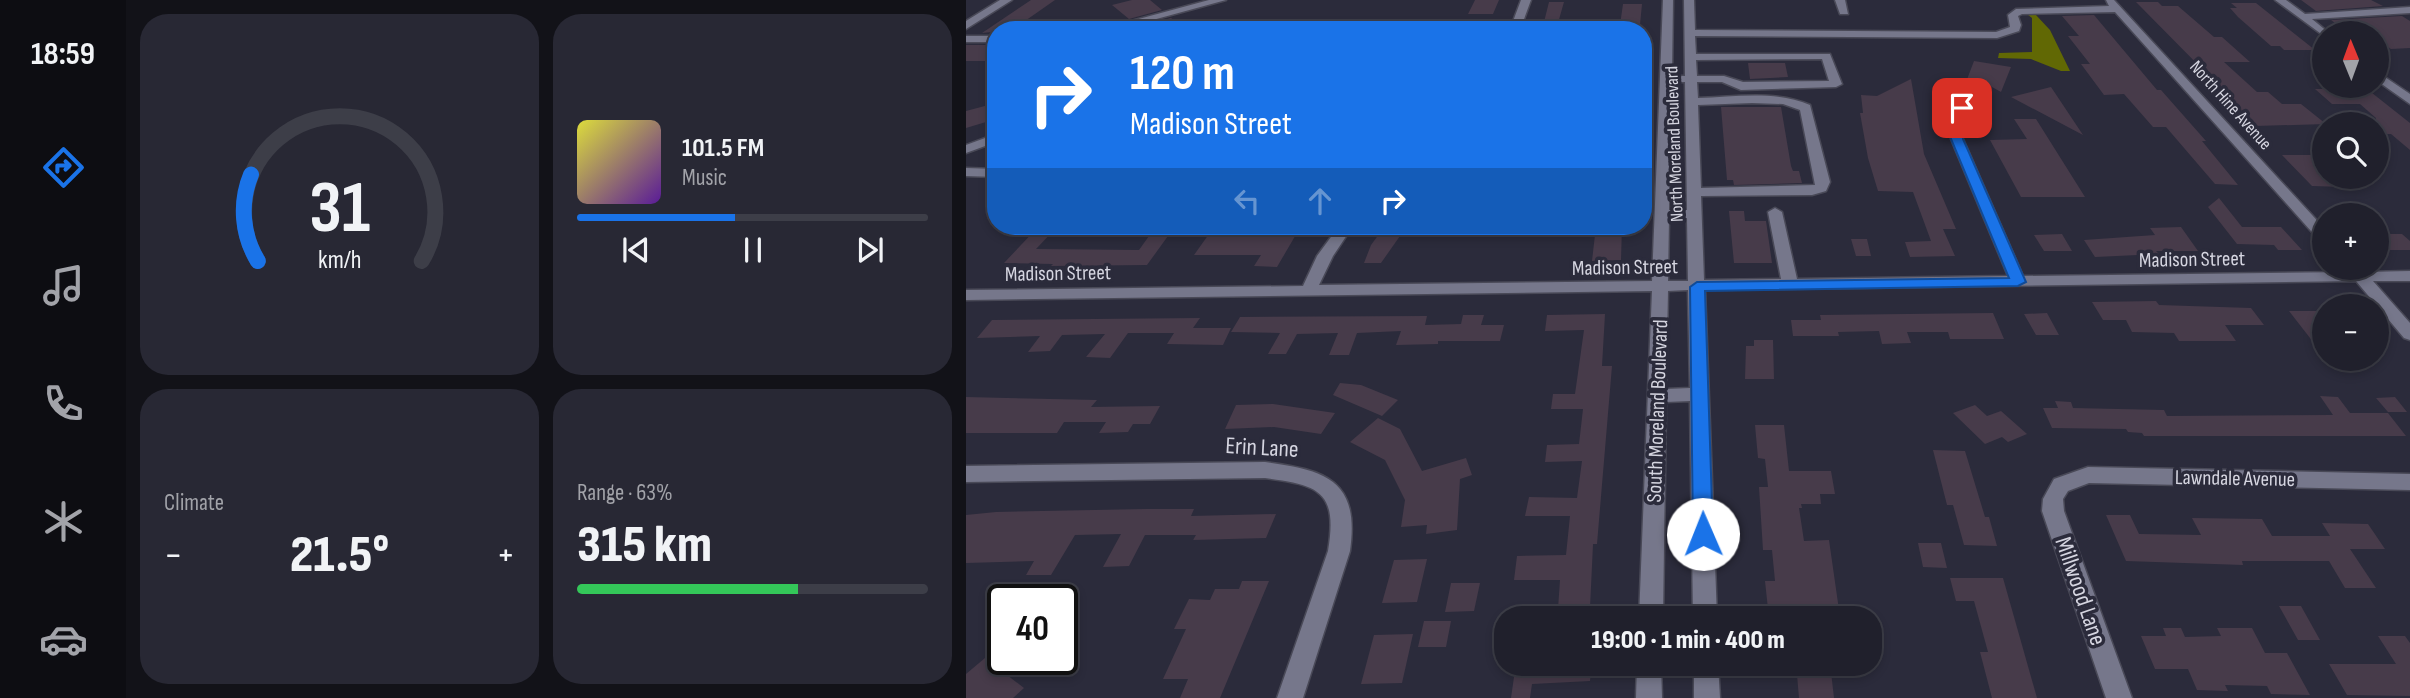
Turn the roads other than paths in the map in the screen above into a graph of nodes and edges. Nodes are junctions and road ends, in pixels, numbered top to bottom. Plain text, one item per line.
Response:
1 (1007, 0) edge
2 (1221, 0) edge
3 (1526, 0) edge
4 (1668, 0) edge
5 (1689, 0) edge
6 (1840, 0) edge
7 (2280, 0) edge
8 (1207, 1) edge
9 (2113, 4) edge
10 (1848, 7) edge
11 (2410, 10) edge
12 (2302, 17) junction
13 (1135, 21) edge
14 (1518, 21) edge
15 (2312, 24) edge
16 (966, 26) edge
17 (1691, 33) junction
18 (966, 39) edge
19 (987, 39) edge
20 (1691, 57) junction
21 (1795, 71) junction
22 (1665, 79) junction
23 (1692, 79) junction
24 (2389, 83) edge
25 (2408, 97) edge
26 (1692, 102) junction
27 (1967, 104) dead end
28 (987, 141) edge
29 (966, 149) edge
30 (966, 172) edge
31 (987, 173) edge
32 (1695, 192) junction
33 (1775, 212) dead end
34 (1662, 214) junction
35 (1696, 214) junction
36 (2312, 224) edge
37 (1340, 235) edge
38 (2312, 273) edge
39 (2389, 274) edge
40 (2410, 276) edge
41 (2363, 280) edge
42 (2018, 282) junction
43 (1791, 285) junction
44 (1661, 287) junction
45 (1697, 287) junction
46 (1308, 291) junction
47 (966, 295) edge
48 (2410, 334) edge
49 (1700, 394) junction
50 (1657, 396) junction
51 (966, 474) edge
52 (2410, 482) edge
53 (2061, 485) joint
54 (1651, 606) edge
55 (1705, 606) edge
56 (1649, 676) edge
57 (1706, 676) edge
58 (1290, 698) edge
59 (1648, 698) edge
60 (1707, 698) edge
61 (2119, 698) edge

1 - 16 street
2 - 8 street
3 - 14 street
4 - 22 street, North Moreland Boulevard
5 - 17 street, North Moreland Boulevard
6 - 10 street
7 - 12 street
8 - 13 street
9 - 17 street
9 - 36 street, North Hine Avenue
11 - 12 street
12 - 15 street
17 - 20 street, North Moreland Boulevard
18 - 19 street
20 - 21 street
20 - 23 street, North Moreland Boulevard
21 - 21 street
21 - 23 street
22 - 23 street
22 - 34 street, North Moreland Boulevard
23 - 26 street, North Moreland Boulevard
24 - 25 street
26 - 32 street, North Moreland Boulevard
26 - 32 street
27 - 42 street
28 - 29 street
30 - 31 street
32 - 35 street, North Moreland Boulevard
33 - 43 street
34 - 35 street
34 - 44 street, North Moreland Boulevard
35 - 45 street, North Moreland Boulevard
37 - 46 street
38 - 42 street, Madison Street
39 - 40 street, Madison Street
41 - 48 street
42 - 43 street, Madison Street
43 - 45 street, Madison Street
44 - 45 street, Madison Street
44 - 46 street, Madison Street
44 - 50 street, South Moreland Boulevard
45 - 49 street, South Moreland Boulevard
46 - 47 street, Madison Street
49 - 50 street
49 - 55 street, South Moreland Boulevard
50 - 54 street, South Moreland Boulevard
51 - 58 street, Erin Lane
52 - 53 street, Lawndale Avenue
53 - 61 street, Millwood Lane
56 - 59 street
57 - 60 street

